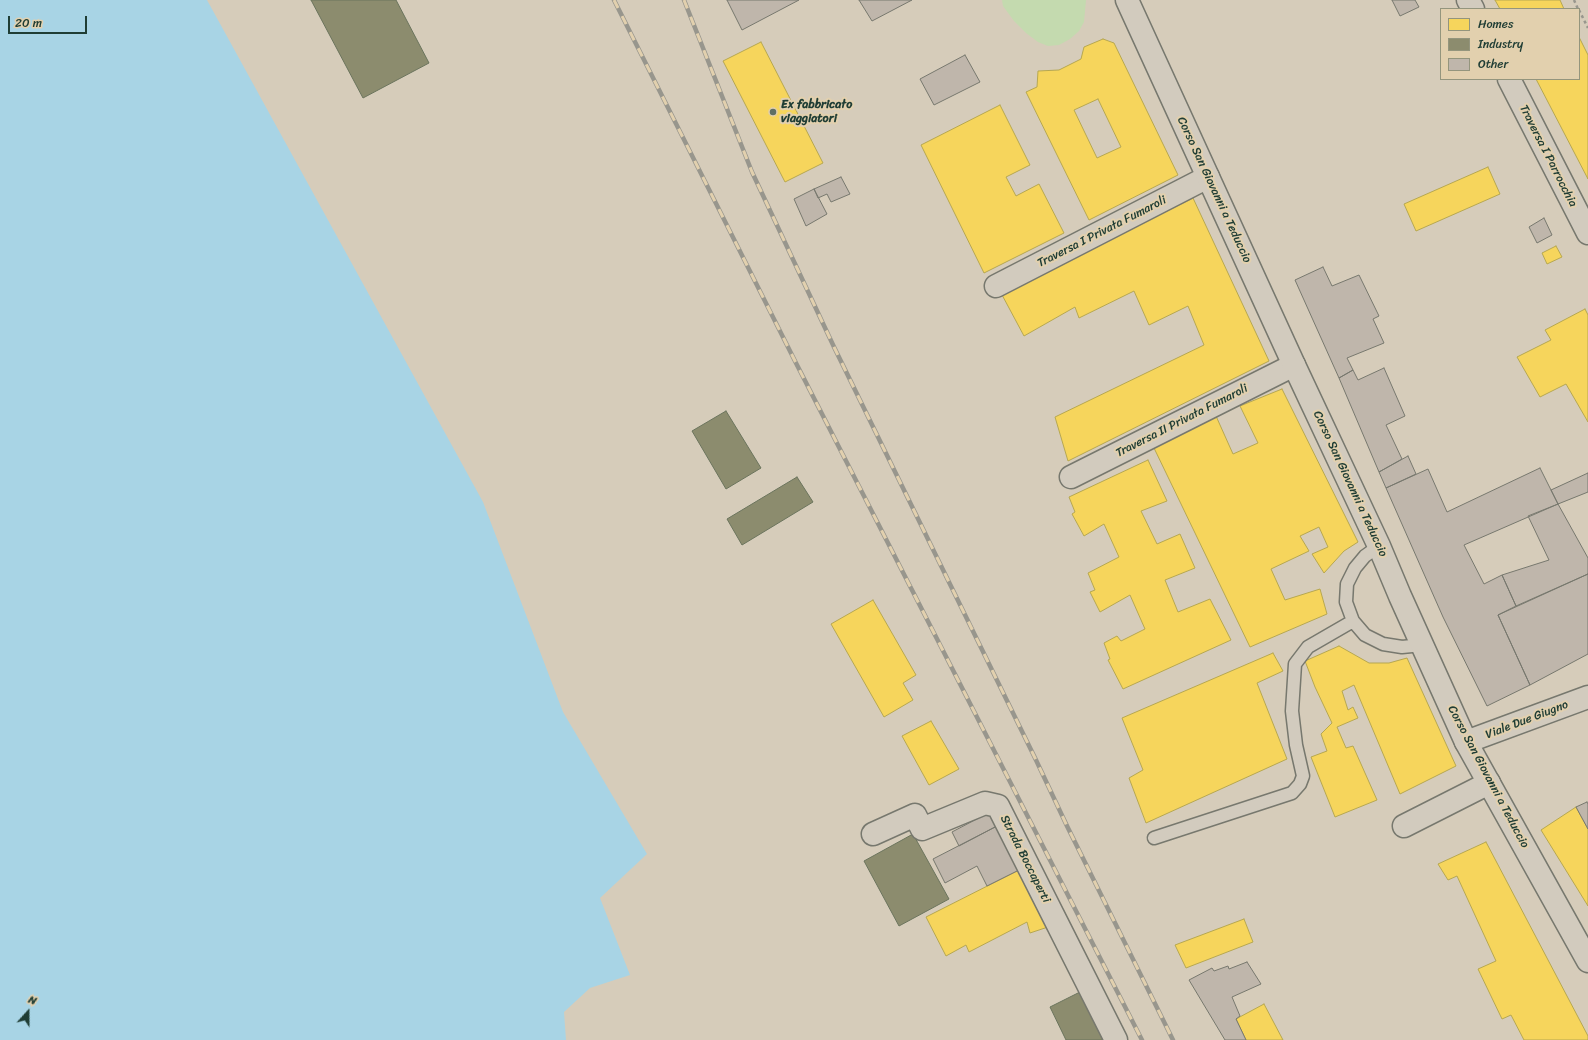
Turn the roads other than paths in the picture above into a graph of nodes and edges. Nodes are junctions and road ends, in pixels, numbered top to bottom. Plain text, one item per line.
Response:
1 (1127, 0) edge
2 (1510, 80) edge
3 (1208, 177) junction
4 (1588, 233) edge
5 (996, 286) dead end
6 (1294, 365) junction
7 (1071, 477) dead end
8 (1379, 546) junction
9 (1353, 621) junction
10 (1422, 645) junction
11 (1588, 697) edge
12 (1466, 742) junction
13 (1489, 783) junction
14 (1404, 826) dead end
15 (873, 834) dead end
16 (1154, 838) dead end
17 (1588, 961) edge
18 (1116, 1040) edge

1 - 3 street, Corso San Giovanni a Teduccio
2 - 4 street, Traversa I Parrocchia
3 - 5 street, Traversa I Privata Fumaroli
3 - 6 street, Corso San Giovanni a Teduccio
6 - 7 street, Traversa II Privata Fumaroli
6 - 8 street, Corso San Giovanni a Teduccio
8 - 9 lane
8 - 10 street, Corso San Giovanni a Teduccio
9 - 10 lane
9 - 16 lane
10 - 12 street, Corso San Giovanni a Teduccio
11 - 12 street, Viale Due Giugno
12 - 13 street, Corso San Giovanni a Teduccio
13 - 14 street
13 - 17 street, Corso San Giovanni a Teduccio
15 - 18 street, Strada Boccaperti

